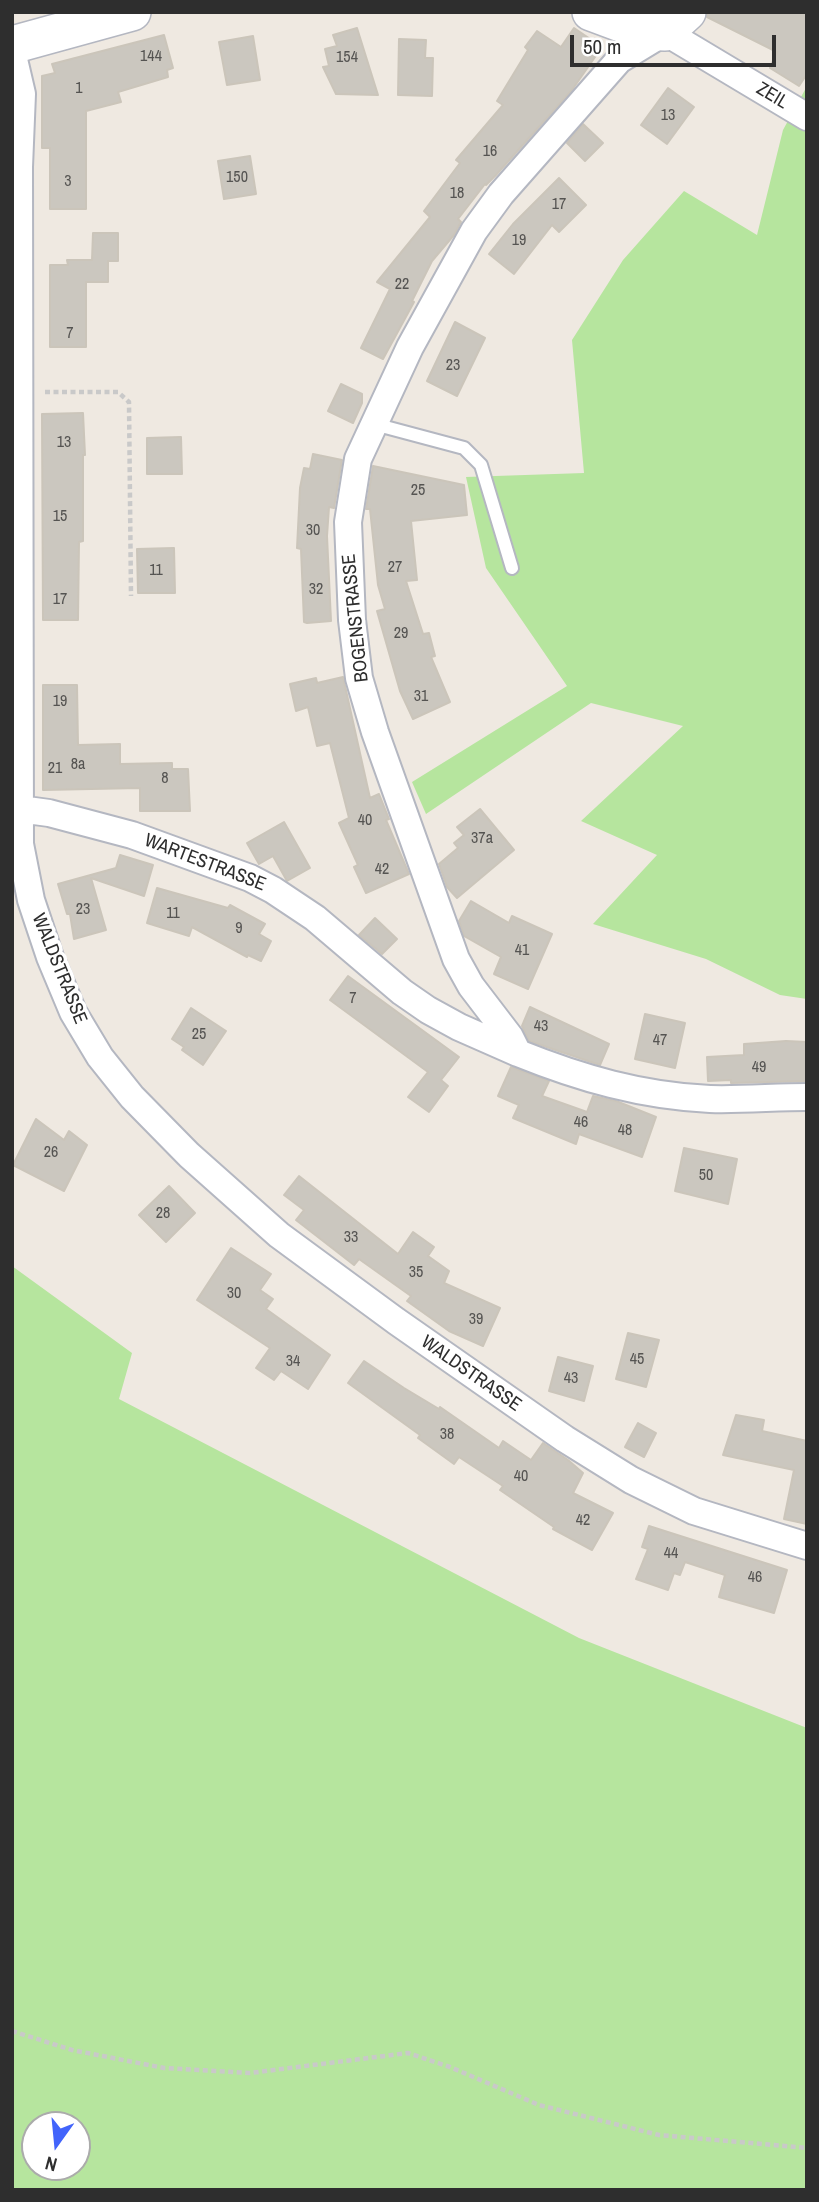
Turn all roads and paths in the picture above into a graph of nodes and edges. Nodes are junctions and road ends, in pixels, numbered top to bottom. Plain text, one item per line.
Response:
1 (132, 12) edge
2 (590, 12) edge
3 (676, 22) edge
4 (12, 45) edge
5 (12, 51) edge
6 (807, 117) edge
7 (20, 392) junction
8 (373, 424) junction
9 (512, 568) dead end
10 (131, 596) dead end
11 (16, 809) edge
12 (517, 1053) junction
13 (807, 1097) edge
14 (807, 1546) edge
15 (12, 2031) edge
16 (807, 2148) edge

1 - 4 street
2 - 3 street
3 - 6 street, ZEIL
3 - 8 street, BOGENSTRASSE
5 - 7 street, WALDSTRASSE
7 - 10 path
7 - 11 street, WALDSTRASSE
8 - 9 lane
8 - 12 street, BOGENSTRASSE
11 - 12 street, WARTESTRASSE
11 - 14 street, WALDSTRASSE
12 - 13 street
15 - 16 path

